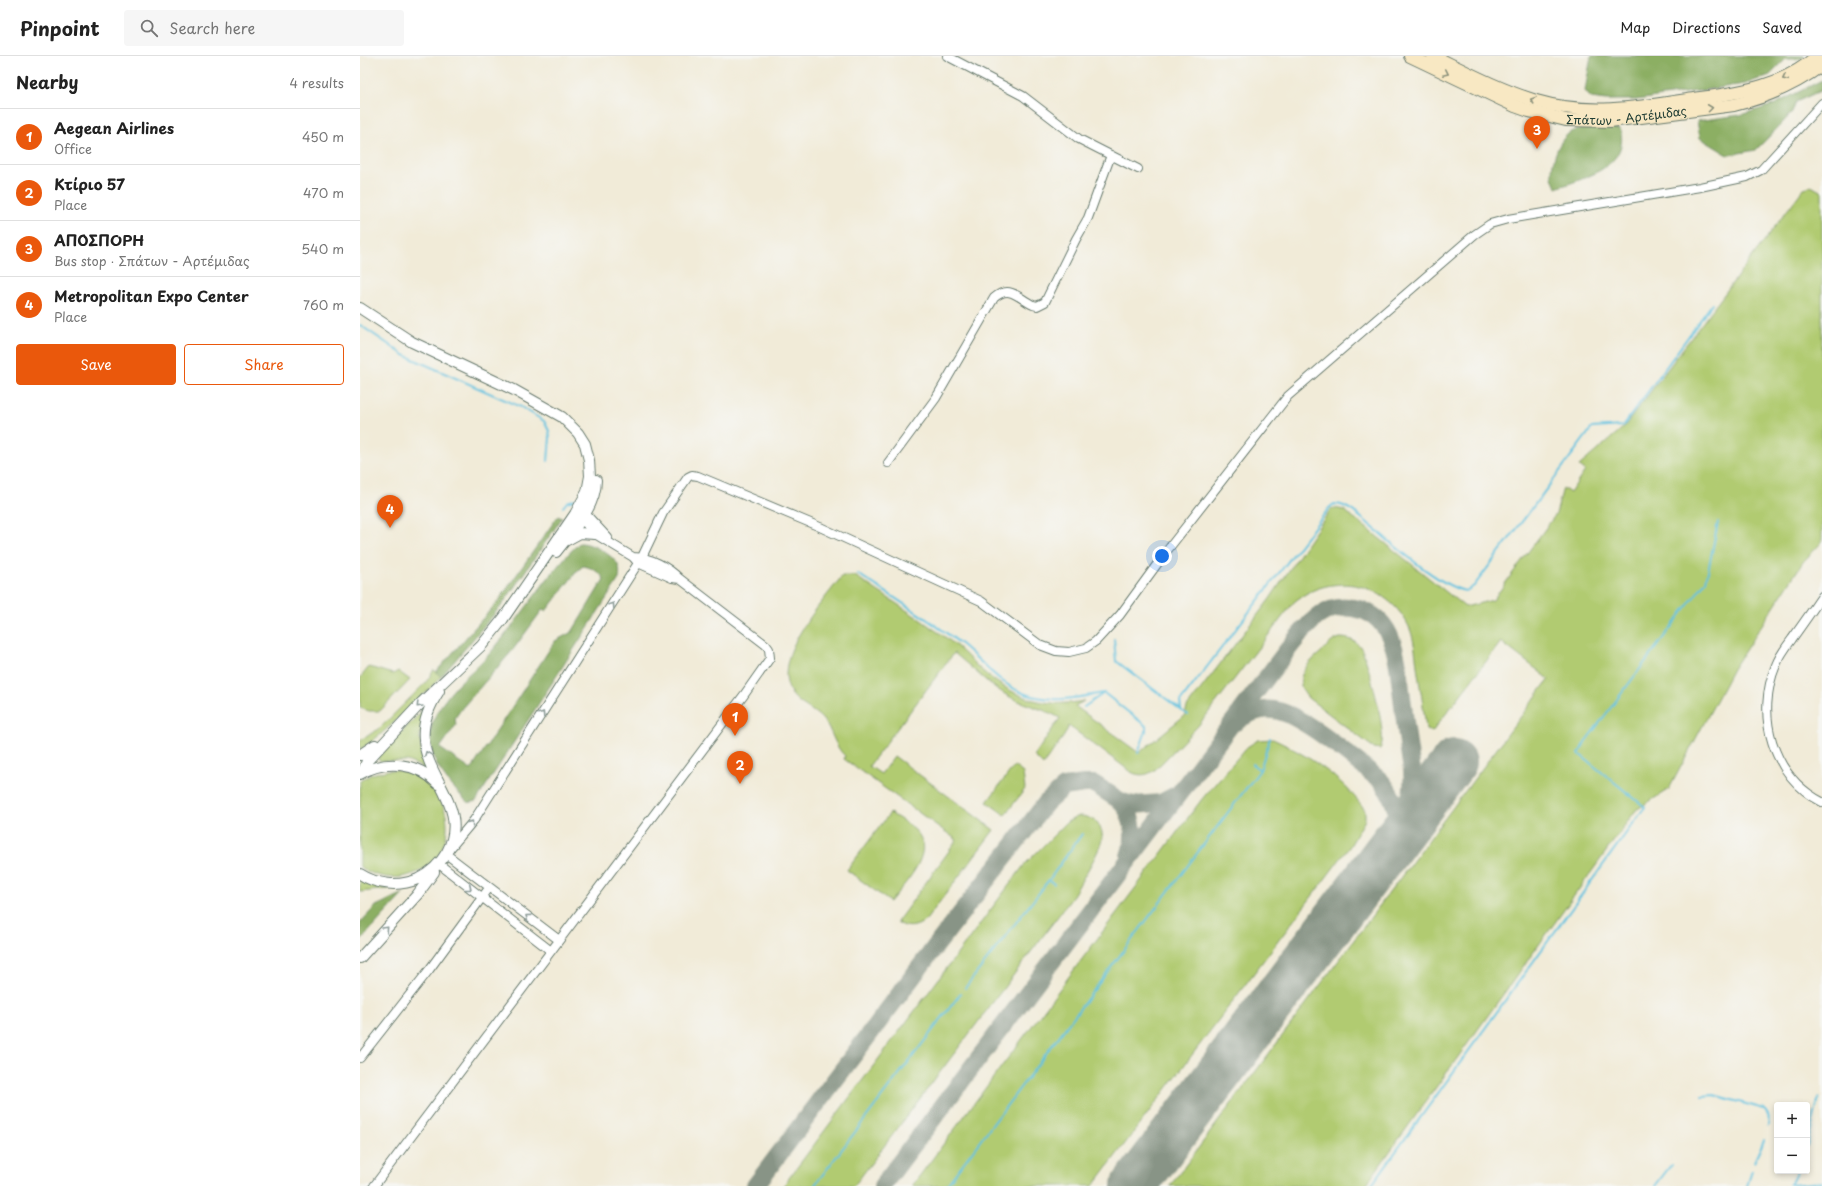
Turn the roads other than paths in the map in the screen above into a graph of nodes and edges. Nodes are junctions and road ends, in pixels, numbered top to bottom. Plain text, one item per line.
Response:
1 (947, 56) edge
2 (1410, 56) edge
3 (1433, 56) edge
4 (1817, 56) edge
5 (1822, 65) edge
6 (1822, 103) edge
7 (1111, 155) junction
8 (1138, 169) dead end
9 (360, 308) edge
10 (888, 463) dead end
11 (580, 513) junction
12 (595, 534) junction
13 (564, 543) junction
14 (616, 546) junction
15 (638, 559) junction
16 (1822, 596) edge
17 (512, 606) junction
18 (447, 679) junction
19 (383, 744) junction
20 (360, 755) edge
21 (361, 773) edge
22 (443, 790) junction
23 (1822, 802) edge
24 (446, 854) junction
25 (439, 864) junction
26 (360, 874) edge
27 (489, 888) junction
28 (482, 898) junction
29 (559, 940) junction
30 (551, 951) junction
31 (360, 958) edge
32 (360, 1058) edge
33 (374, 1186) edge

1 - 7 street
2 -> 5 main road, Σπάτων - Αρτέμιδας
4 -> 3 main road, Σπάτων - Αρτέμιδας
6 - 15 street
7 - 8 street
7 - 10 street
9 - 11 street
11 - 12 street
11 - 13 street
11 - 14 street
11 - 17 street
12 - 13 street
12 - 14 street
13 - 17 street
14 - 15 street
24 -> 15 street
15 - 29 street
16 - 23 street
17 - 18 street
18 -> 19 street
22 -> 18 street
19 - 20 street
19 - 21 street
21 - 22 street
22 - 24 street
24 - 25 street
24 - 27 street
25 - 26 street
25 -> 28 street
31 -> 25 street
27 - 28 street
29 -> 27 street
28 - 30 street
28 - 32 street
29 - 30 street
30 - 33 street

